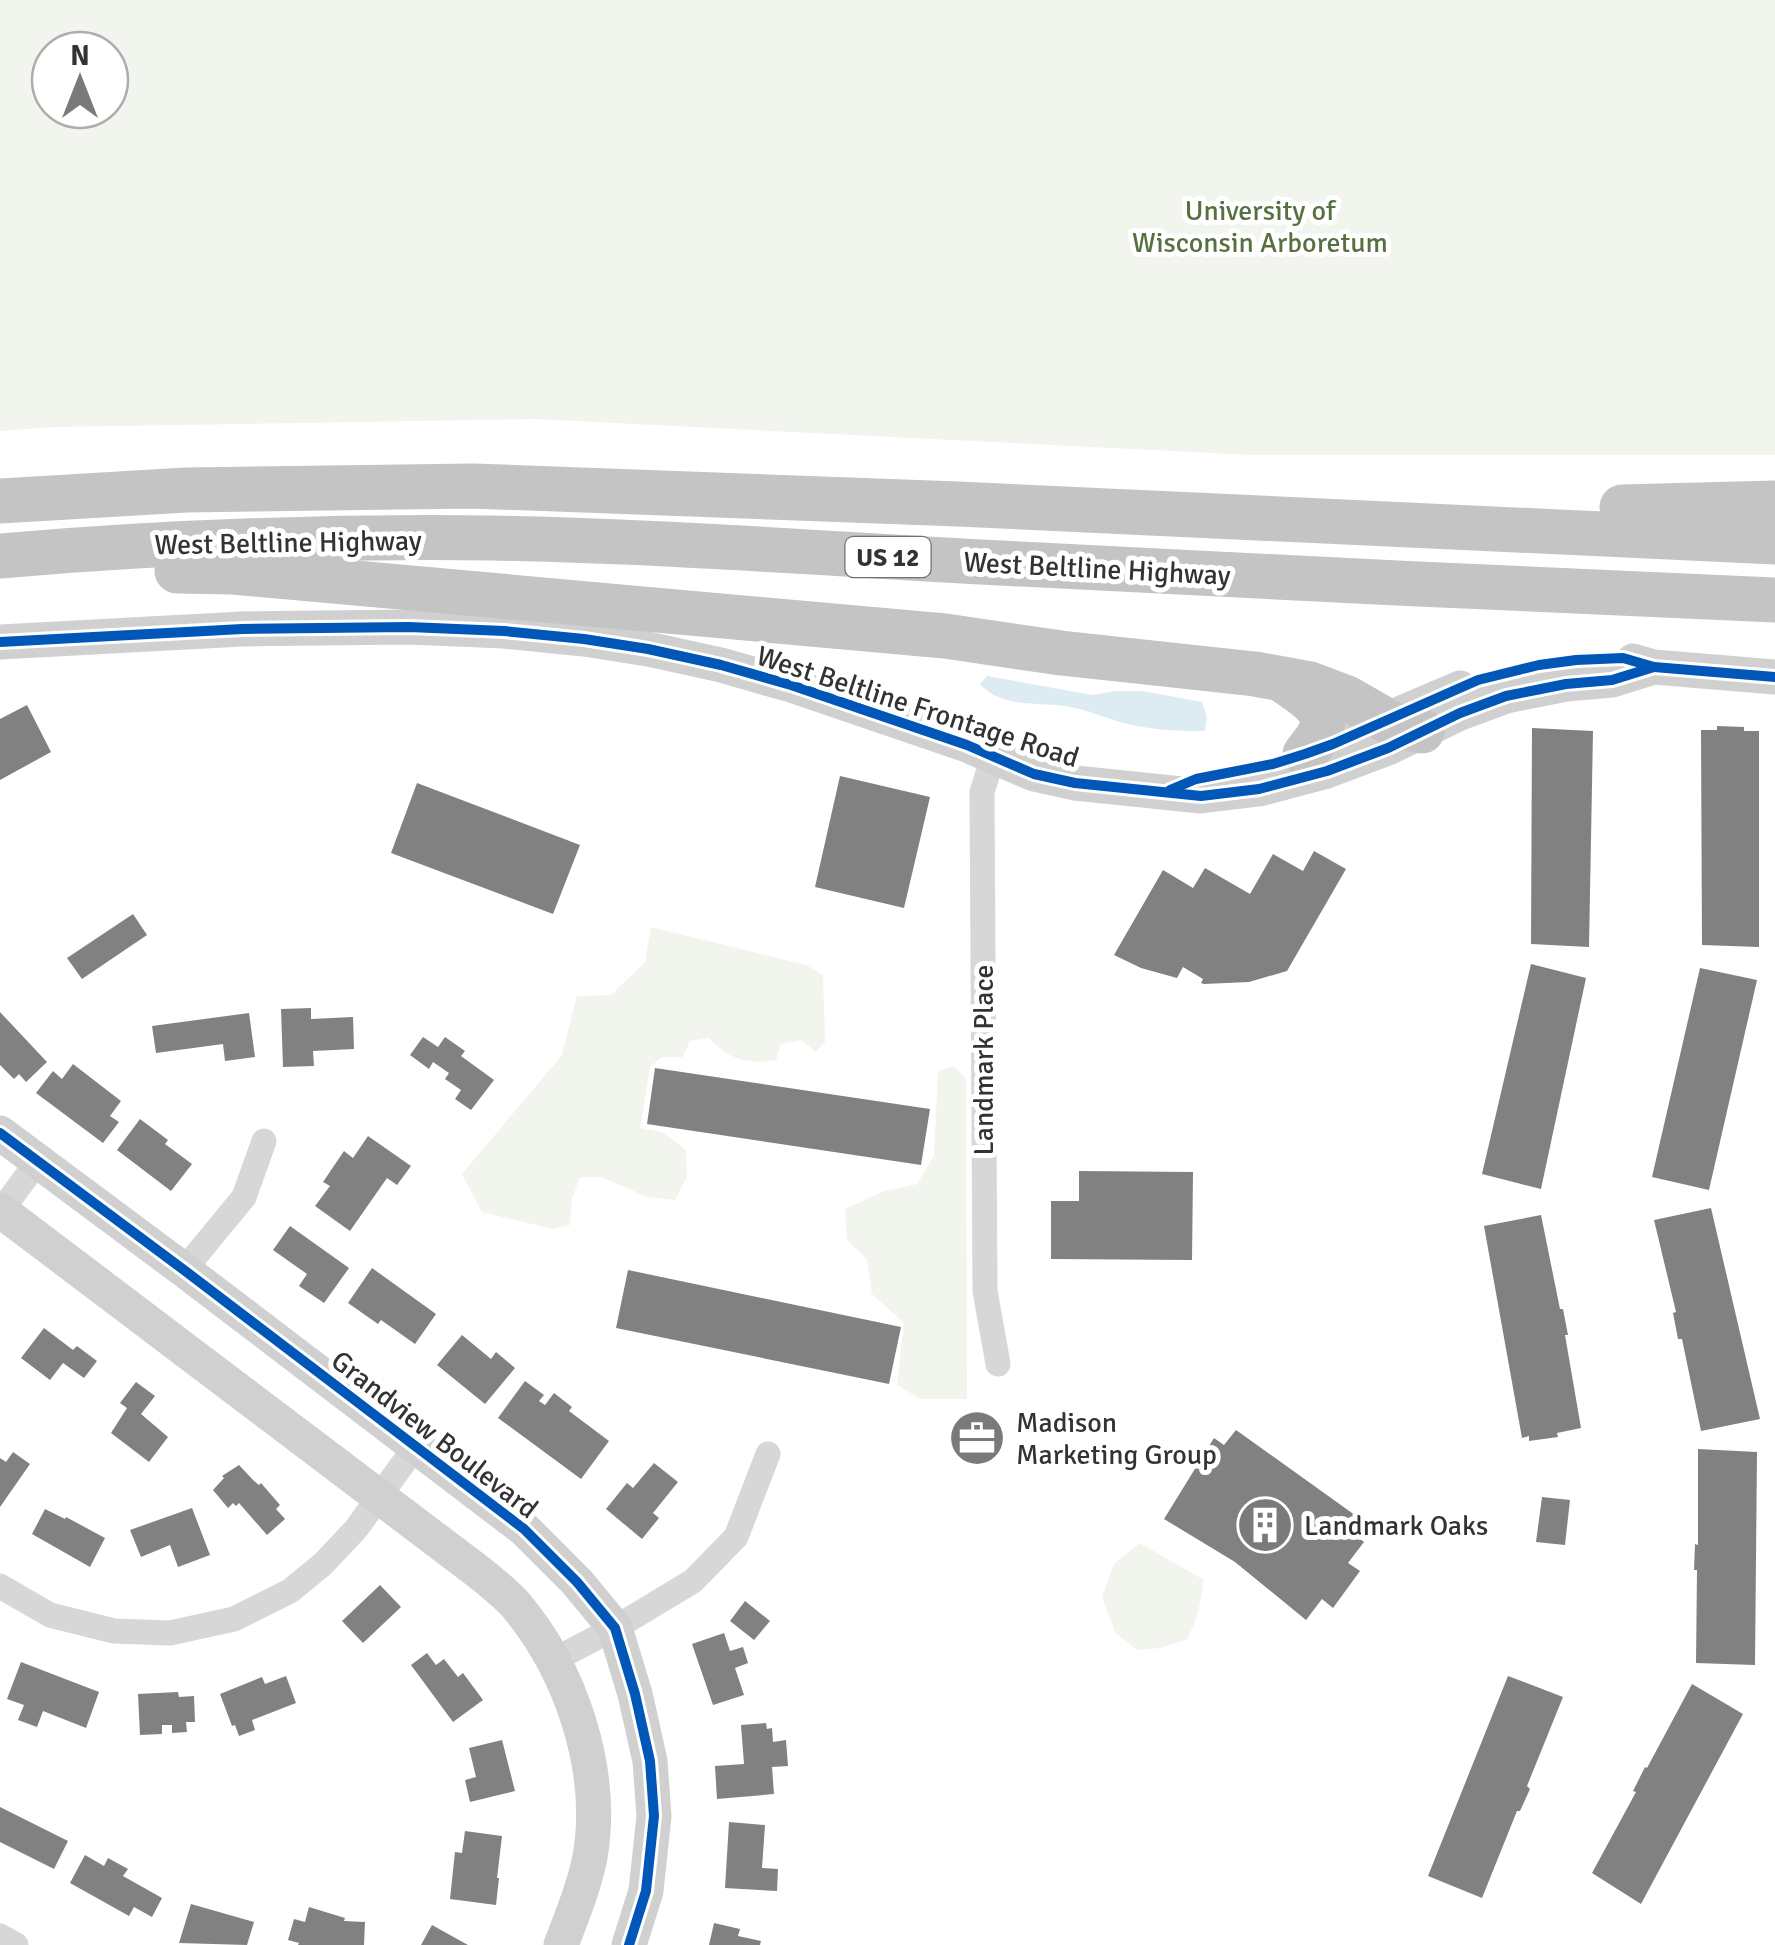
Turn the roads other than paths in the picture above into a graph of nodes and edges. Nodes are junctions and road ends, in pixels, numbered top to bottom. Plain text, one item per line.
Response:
1 (0, 501) edge
2 (1775, 503) edge
3 (1233, 517) junction
4 (1775, 542) edge
5 (0, 556) edge
6 (0, 566) edge
7 (1775, 600) edge
8 (0, 642) edge
9 (1775, 677) edge
10 (1282, 679) junction
11 (1403, 726) junction
12 (1305, 754) junction
13 (993, 757) junction
14 (1166, 792) junction
15 (0, 1133) edge
16 (264, 1140) dead end
17 (38, 1161) junction
18 (1, 1210) edge
19 (184, 1270) junction
20 (998, 1364) dead end
21 (415, 1447) junction
22 (768, 1454) dead end
23 (379, 1496) junction
24 (0, 1586) edge
25 (615, 1628) junction
26 (554, 1660) junction
27 (0, 1936) edge
28 (16, 1945) edge
29 (561, 1945) edge
30 (630, 1945) edge

1 - 3 highway, West Beltline Highway / US 12
2 - 3 highway
3 - 4 highway, West Beltline Highway / US 12
5 - 7 highway, West Beltline Highway / US 12
6 - 10 highway
8 - 13 street, West Beltline Frontage Road
9 - 11 street, West Beltline Frontage Road
10 - 11 highway
10 - 12 highway
11 - 12 street, West Beltline Frontage Road
11 - 14 street, West Beltline Frontage Road
12 - 14 street, West Beltline Frontage Road
13 - 14 street, West Beltline Frontage Road
13 - 20 street, Landmark Place
15 - 17 street, Grandview Boulevard
16 - 19 street
17 - 18 street
17 - 19 street, Grandview Boulevard
18 - 23 street
19 - 21 street, Grandview Boulevard
21 - 23 street
21 - 25 street, Grandview Boulevard
22 - 25 street
23 - 24 street
23 - 26 street
25 - 26 street
25 - 30 street, Grandview Boulevard
26 - 29 street
27 - 28 street

